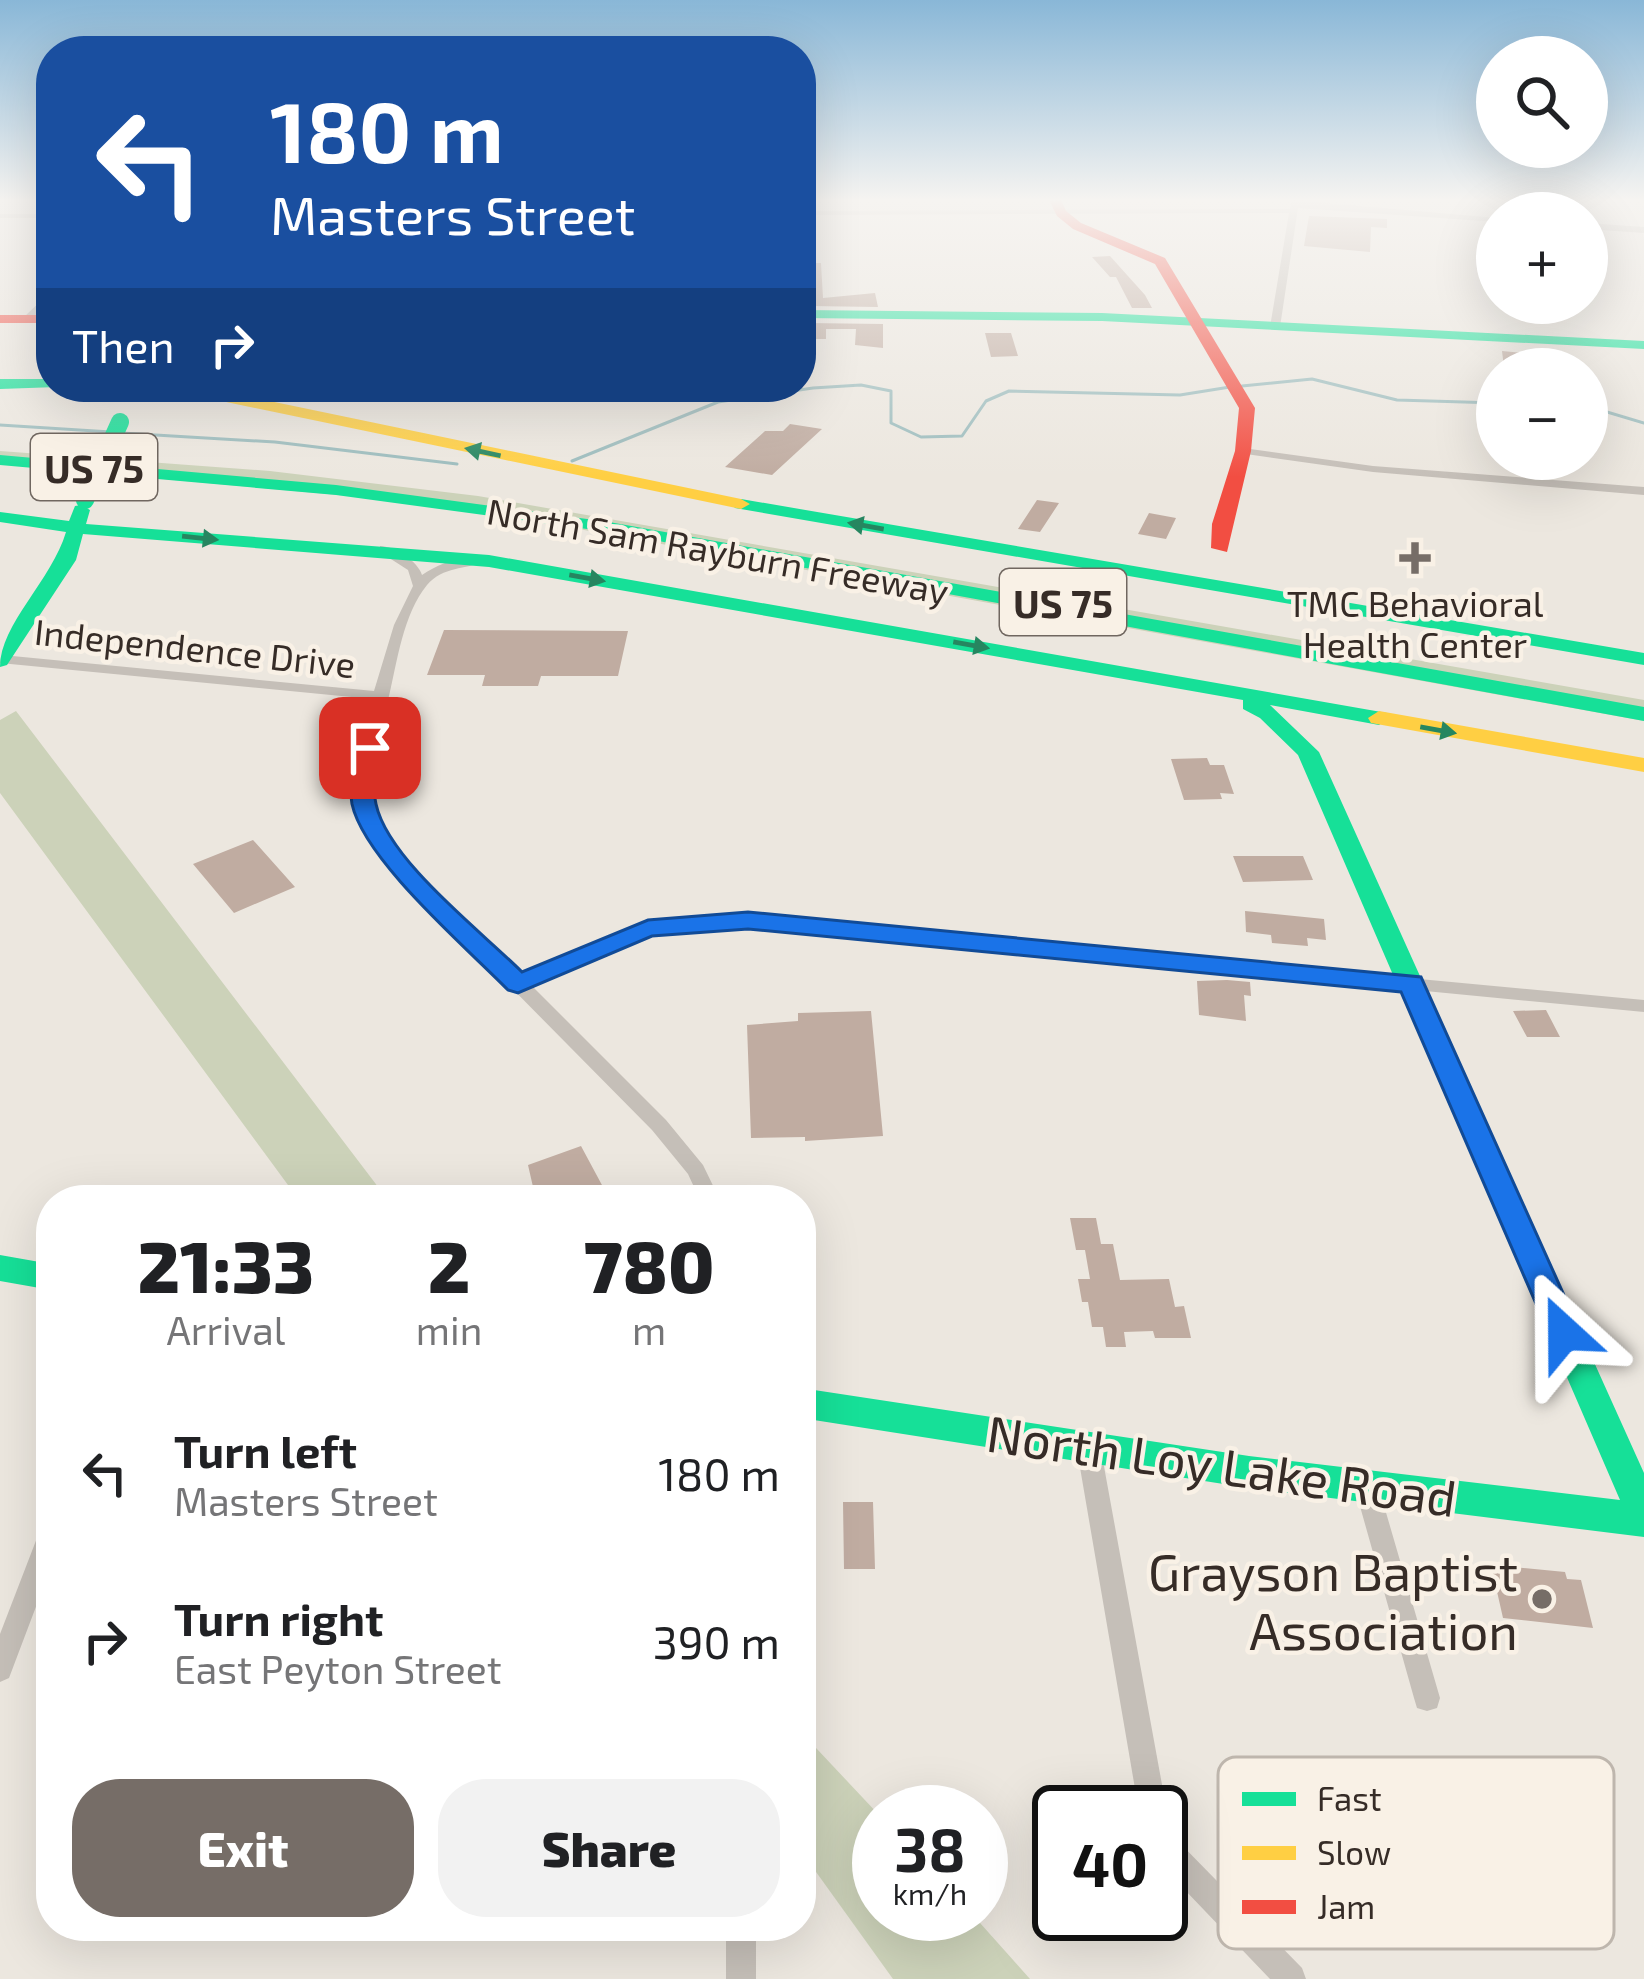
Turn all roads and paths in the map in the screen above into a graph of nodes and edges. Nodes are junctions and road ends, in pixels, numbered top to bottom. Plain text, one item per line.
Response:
1 (1179, 292) edge
2 (1280, 292) edge
3 (816, 314) edge
4 (1197, 323) junction
5 (1275, 327) junction
6 (1644, 344) edge
7 (0, 384) edge
8 (36, 384) edge
9 (130, 402) edge
10 (241, 402) edge
11 (1243, 451) junction
12 (0, 457) edge
13 (0, 471) edge
14 (187, 474) junction
15 (1644, 491) edge
16 (80, 513) junction
17 (0, 517) edge
18 (140, 533) junction
19 (380, 548) junction
20 (1220, 548) junction
21 (67, 560) junction
22 (489, 561) junction
23 (1152, 572) junction
24 (419, 586) junction
25 (1306, 601) junction
26 (1644, 659) edge
27 (1, 660) edge
28 (1220, 692) junction
29 (382, 696) junction
30 (1644, 710) edge
31 (1382, 720) junction
32 (1308, 752) junction
33 (1644, 765) edge
34 (518, 984) junction
35 (1411, 984) junction
36 (1644, 1006) edge
37 (703, 1185) edge
38 (0, 1268) edge
39 (36, 1274) edge
40 (816, 1405) edge
41 (1089, 1450) junction
42 (1366, 1485) junction
43 (1644, 1517) edge
44 (36, 1573) edge
45 (0, 1669) edge
46 (1427, 1698) dead end
47 (1148, 1785) edge
48 (1188, 1872) edge
49 (1218, 1903) edge
50 (741, 1941) edge
51 (1262, 1949) edge
52 (741, 1979) edge
53 (1291, 1979) edge

1 - 4 main road
2 - 5 street
3 - 4 main road
4 - 5 main road
4 - 11 main road
5 - 6 main road
7 - 8 main road
9 - 16 main road, bridge
23 -> 10 main road, North Sam Rayburn Freeway
11 - 15 street
11 - 20 main road
12 - 14 main road, North Sam Rayburn Freeway / US 75
12 - 30 main road, North Sam Rayburn Freeway / US 75
13 - 14 main road
14 - 30 main road, North Sam Rayburn Freeway / US 75
16 - 17 main road, North Sam Rayburn Freeway
16 - 18 main road, North Sam Rayburn Freeway
16 - 21 main road
18 -> 19 main road, North Sam Rayburn Freeway
18 - 21 main road
19 - 22 main road, North Sam Rayburn Freeway
19 - 24 street
20 - 23 main road
20 - 25 main road
21 - 27 main road
22 - 24 street
22 -> 28 main road, North Sam Rayburn Freeway
23 - 25 main road, North Sam Rayburn Freeway
24 - 29 street
25 - 26 main road, North Sam Rayburn Freeway
27 - 29 street, Independence Drive
28 - 31 main road, North Sam Rayburn Freeway
28 - 32 main road
29 - 34 street
31 - 32 main road
31 -> 33 main road, North Sam Rayburn Freeway
32 - 35 main road
34 - 35 street
34 - 37 street
35 - 36 street
35 - 43 main road
38 - 39 main road
40 - 41 main road, North Loy Lake Road
41 - 42 main road, North Loy Lake Road
41 - 47 street
42 - 43 main road, North Loy Lake Road
42 - 46 street
44 - 45 street
48 - 49 street
50 - 52 street
51 - 53 street

